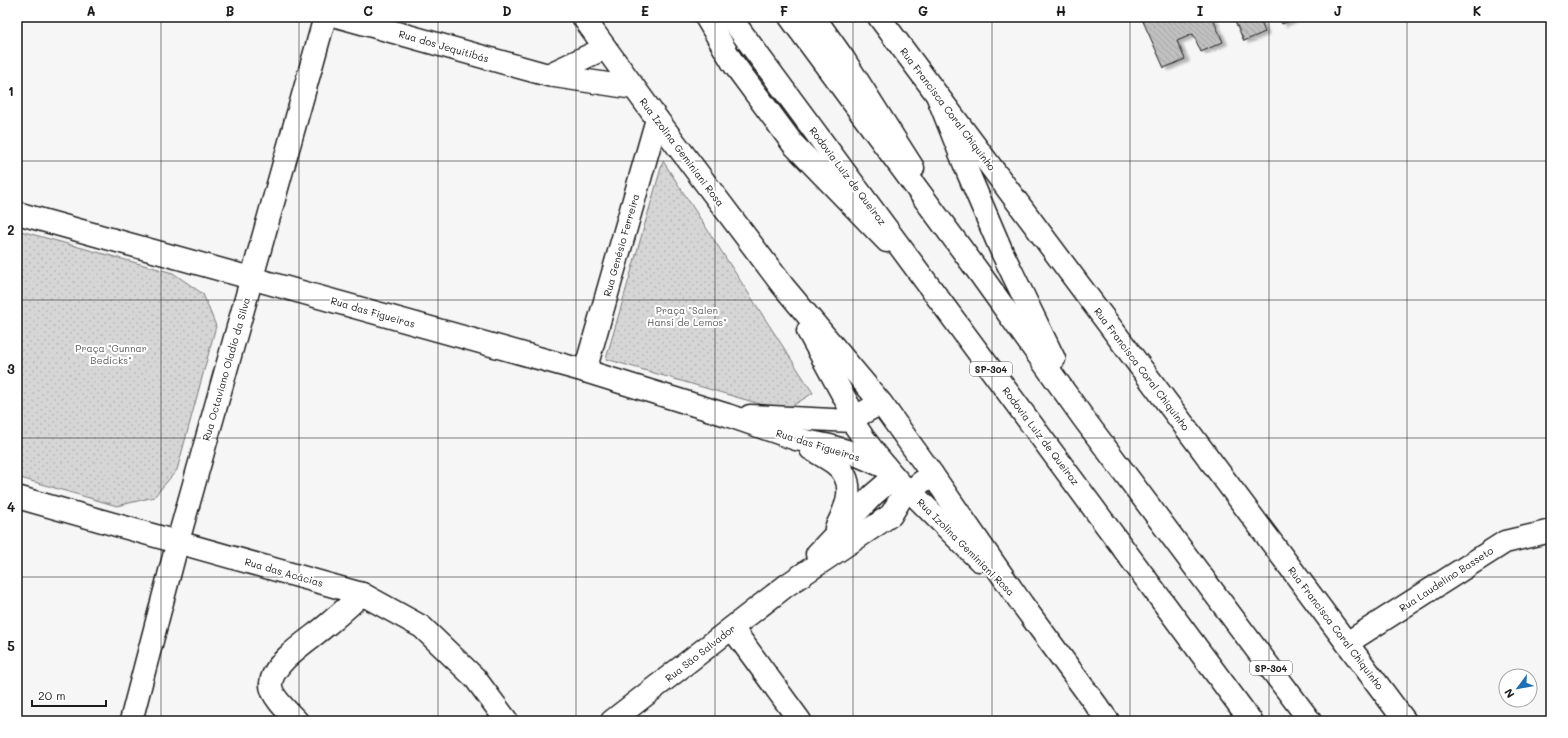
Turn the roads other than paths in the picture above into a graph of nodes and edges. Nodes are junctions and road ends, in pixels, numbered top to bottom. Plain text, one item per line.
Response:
1 (325, 17) edge
2 (340, 17) edge
3 (583, 17) edge
4 (706, 17) edge
5 (730, 17) edge
6 (790, 17) edge
7 (814, 17) edge
8 (884, 18) edge
9 (606, 48) junction
10 (548, 76) junction
11 (634, 88) junction
12 (937, 96) junction
13 (657, 119) junction
14 (17, 212) edge
15 (980, 274) junction
16 (923, 277) junction
17 (252, 278) junction
18 (783, 286) junction
19 (585, 371) junction
20 (881, 403) junction
21 (727, 415) junction
22 (854, 419) junction
23 (1084, 419) junction
24 (796, 439) junction
25 (932, 474) junction
26 (899, 481) junction
27 (17, 497) edge
28 (1551, 531) edge
29 (178, 541) junction
30 (827, 544) junction
31 (788, 585) junction
32 (362, 594) junction
33 (1022, 604) junction
34 (732, 628) junction
35 (1347, 643) junction
36 (131, 721) edge
37 (297, 721) edge
38 (507, 721) edge
39 (612, 721) edge
40 (800, 721) edge
41 (1108, 721) edge
42 (1252, 721) edge
43 (1310, 721) edge
44 (1405, 721) edge

1 - 17 main road, Rua Octaviano Oladio da Silva
2 - 10 main road, Rua dos Jequitibás
3 - 9 main road, Rua Izolina Geminiani Rosa
4 - 16 main road
5 - 16 main road, Rodovia Luiz de Queiroz / SP-304
6 - 15 main road, SP-304
7 - 15 main road
8 - 12 main road, Rua Francisca Coral Chiquinho
9 - 10 main road
9 - 11 main road, Rua Izolina Geminiani Rosa
10 - 11 main road, Rua dos Jequitibás
11 - 13 main road, Rua Izolina Geminiani Rosa
12 - 23 main road
12 - 35 main road, Rua Francisca Coral Chiquinho
13 - 18 main road, Rua Izolina Geminiani Rosa
13 - 19 main road, Rua Genésio Ferreira
14 - 17 main road, Rua das Figueiras
15 - 23 main road, SP-304
16 - 42 main road, Rodovia Luiz de Queiroz / SP-304
17 - 19 main road, Rua das Figueiras
17 - 29 main road, Rua Octaviano Oladio da Silva
18 - 20 main road, Rua Izolina Geminiani Rosa
18 - 22 main road, Rua Izolina Geminiani Rosa
19 - 21 main road, Rua das Figueiras
20 - 22 main road
20 - 25 main road, Rua Izolina Geminiani Rosa
21 - 22 main road, Rua das Figueiras
21 - 24 main road, Rua das Figueiras
22 - 26 main road, Rua Izolina Geminiani Rosa
23 - 43 main road, SP-304
24 - 26 main road, Rua das Figueiras
24 - 30 main road
25 - 26 main road
25 - 33 main road, Rua Izolina Geminiani Rosa
26 - 30 main road, Rua São Salvador
26 - 31 main road, Rua São Salvador
26 - 33 main road, Rua Izolina Geminiani Rosa
27 - 29 main road, Rua das Acácias
28 - 35 main road, Rua Laudelino Basseto
29 - 32 main road, Rua das Acácias
29 - 36 main road, Rua Octaviano Oladio da Silva
30 - 31 main road, Rua São Salvador
31 - 34 main road, Rua São Salvador
32 - 37 main road
32 - 38 main road, Rua das Acácias
33 - 41 main road, Rua Izolina Geminiani Rosa
34 - 39 main road, Rua São Salvador
34 - 40 main road
35 - 44 main road, Rua Francisca Coral Chiquinho

